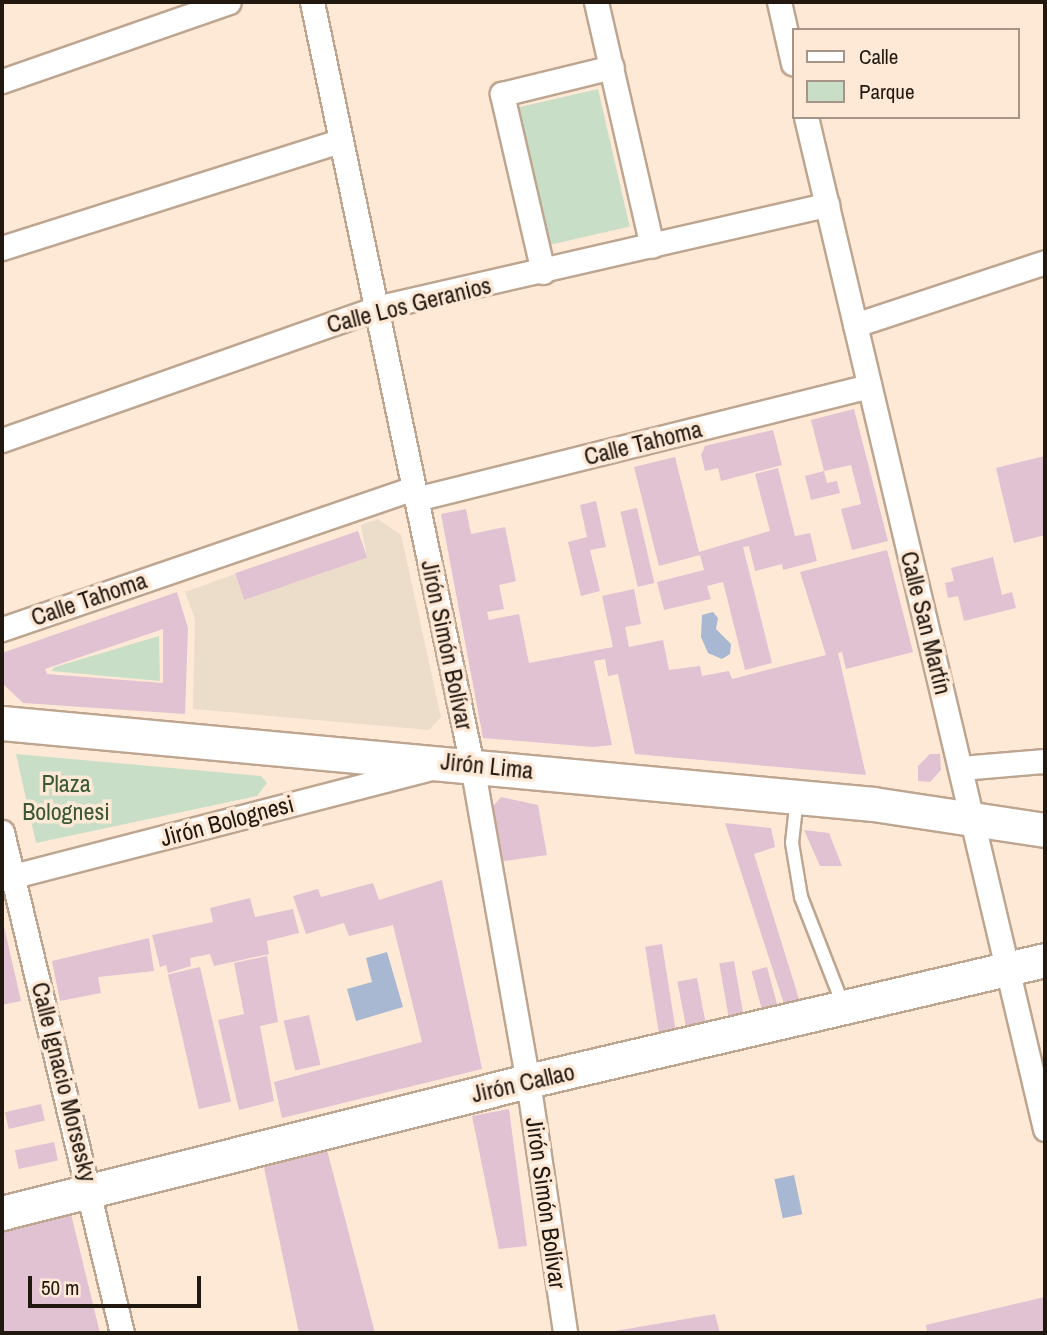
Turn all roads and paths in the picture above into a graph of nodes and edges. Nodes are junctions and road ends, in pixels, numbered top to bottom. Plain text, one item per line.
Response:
1 (229, 2) edge
2 (312, 2) edge
3 (596, 2) edge
4 (779, 2) edge
5 (792, 59) edge
6 (612, 67) junction
7 (2, 81) edge
8 (806, 119) edge
9 (340, 141) junction
10 (827, 205) junction
11 (652, 246) junction
12 (2, 248) edge
13 (1045, 262) edge
14 (543, 272) junction
15 (376, 308) junction
16 (855, 326) junction
17 (869, 386) junction
18 (2, 440) edge
19 (415, 494) junction
20 (2, 629) edge
21 (2, 723) edge
22 (1045, 761) edge
23 (462, 764) junction
24 (961, 768) junction
25 (797, 797) junction
26 (1045, 811) edge
27 (972, 818) junction
28 (1045, 831) edge
29 (2, 832) edge
30 (7, 878) edge
31 (1045, 960) edge
32 (1008, 970) junction
33 (845, 1010) junction
34 (528, 1081) junction
35 (1045, 1129) edge
36 (91, 1192) junction
37 (2, 1213) edge
38 (122, 1333) edge
39 (565, 1333) edge

1 - 7 street
2 - 9 street, Jirón Simón Bolívar
3 - 6 street
4 - 5 street
6 - 11 street
6 - 14 street
8 - 10 street, Calle San Martín
9 - 12 street
9 - 15 street, Jirón Simón Bolívar
10 - 11 street, Calle Los Geranios
10 - 16 street, Calle San Martín
11 - 14 street, Calle Los Geranios
13 - 16 street
14 - 15 street, Calle Los Geranios
15 - 18 street, Calle Los Geranios
15 - 19 street, Jirón Simón Bolívar
16 - 17 street, Calle San Martín
17 - 19 street, Calle Tahoma
17 - 24 street, Calle San Martín
19 - 20 street, Calle Tahoma
19 - 23 street, Jirón Simón Bolívar
21 - 23 street, Jirón Lima
22 - 24 street
23 - 25 street, Jirón Lima
23 - 30 street, Jirón Bolognesi
23 - 34 street, Jirón Simón Bolívar
24 - 27 street, Calle San Martín
25 - 27 street, Jirón Lima
25 - 33 lane
26 - 27 street, Jirón Lima
27 - 28 street, Jirón Lima
27 - 32 street, Calle San Martín
29 - 30 street, Calle Ignacio Morsesky
30 - 36 street, Calle Ignacio Morsesky
31 - 32 street, Jirón Callao
32 - 33 street, Jirón Callao
32 - 35 street, Calle San Martín
33 - 34 street, Jirón Callao
34 - 36 street, Jirón Callao
34 - 39 street, Jirón Simón Bolívar
36 - 37 street, Jirón Callao
36 - 38 street, Calle Ignacio Morsesky

